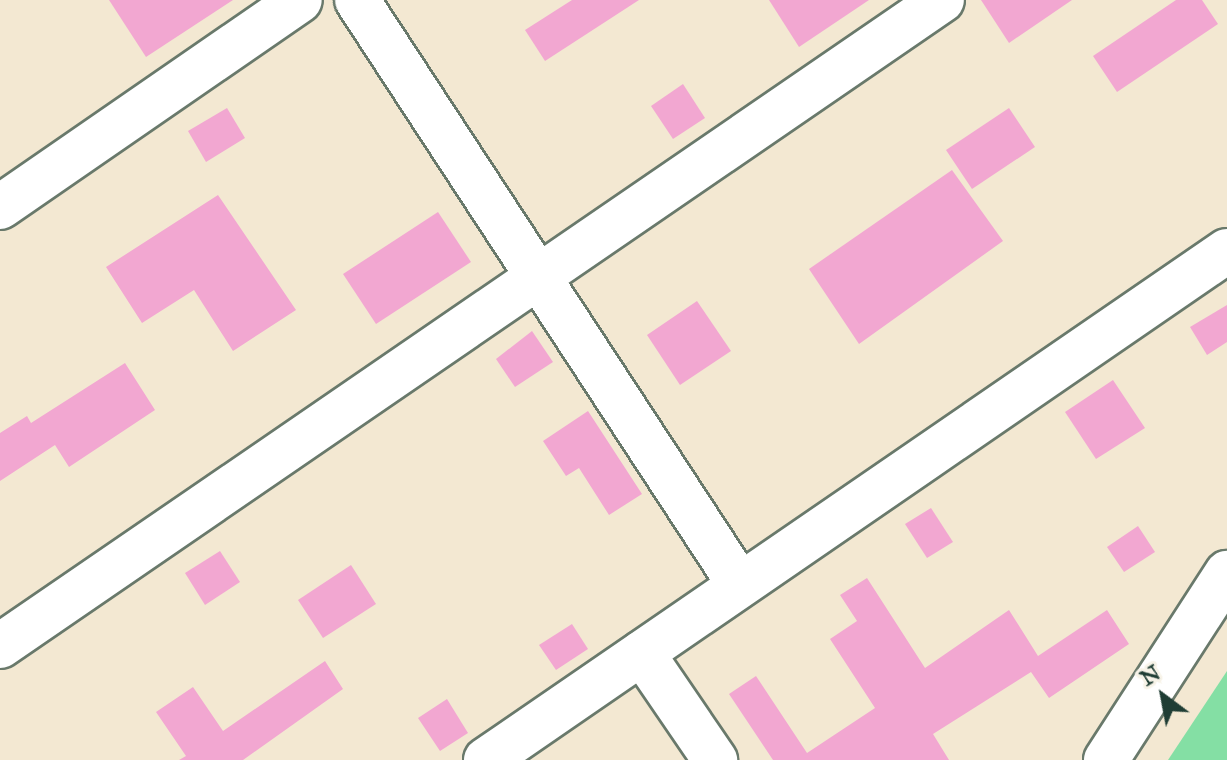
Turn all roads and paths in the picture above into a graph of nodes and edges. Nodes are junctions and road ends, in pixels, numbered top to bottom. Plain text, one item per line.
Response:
1 (300, 0) edge
2 (357, 0) edge
3 (942, 0) edge
4 (0, 207) edge
5 (1227, 251) edge
6 (538, 277) junction
7 (1227, 573) edge
8 (740, 585) junction
9 (0, 646) edge
10 (642, 653) junction
11 (486, 760) edge
12 (715, 760) edge
13 (1106, 760) edge

1 - 4 street
2 - 6 street
3 - 6 street
5 - 8 street
6 - 8 street
6 - 9 street
7 - 13 street
8 - 10 street
10 - 11 street
10 - 12 street

